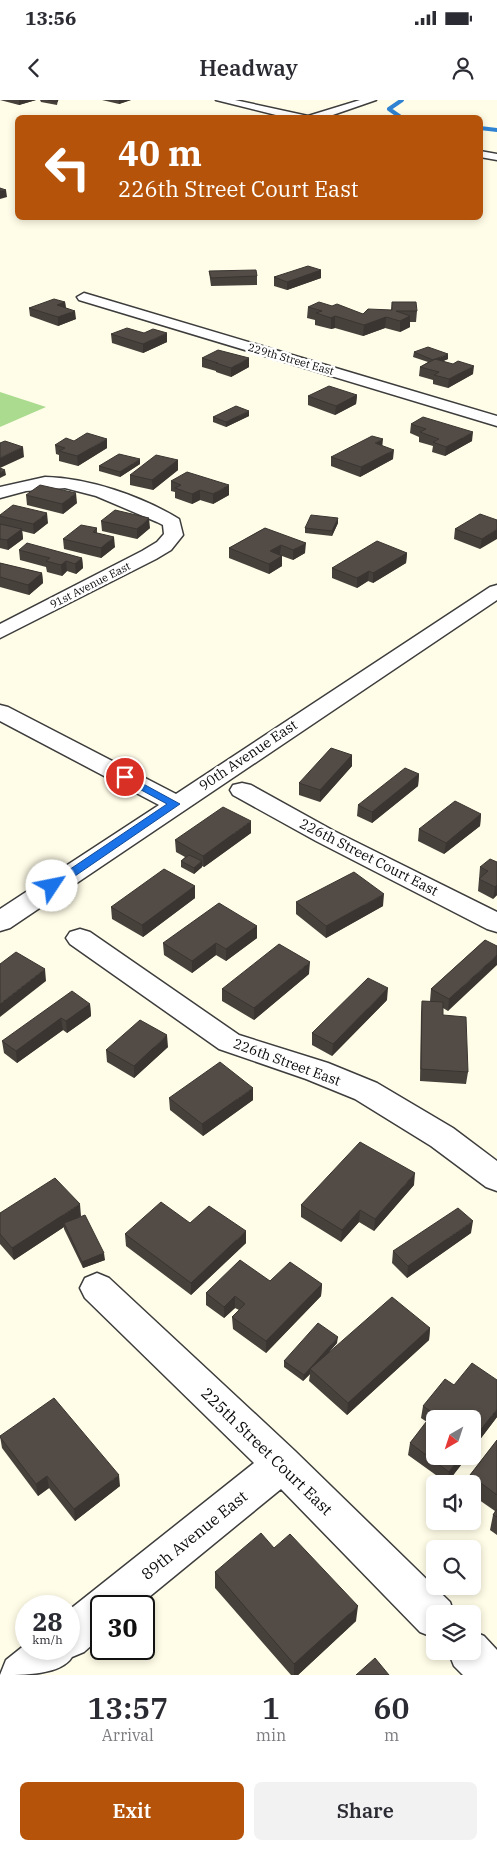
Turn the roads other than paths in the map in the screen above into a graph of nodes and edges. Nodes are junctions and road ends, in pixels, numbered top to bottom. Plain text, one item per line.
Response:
1 (221, 100) edge
2 (371, 100) edge
3 (291, 115) edge
4 (322, 115) edge
5 (483, 155) edge
6 (497, 157) edge
7 (84, 297) dead end
8 (497, 421) edge
9 (0, 493) edge
10 (497, 591) edge
11 (0, 632) edge
12 (0, 712) edge
13 (242, 790) dead end
14 (175, 804) junction
15 (0, 922) edge
16 (497, 923) edge
17 (80, 938) dead end
18 (497, 1178) edge
19 (97, 1288) dead end
20 (282, 1464) junction
21 (120, 1595) edge
22 (426, 1608) edge
23 (90, 1619) edge
24 (80, 1628) edge
25 (40, 1660) edge
26 (478, 1660) edge
27 (21, 1675) edge
28 (492, 1675) edge

1 - 3 street
2 - 4 street
5 - 6 street
7 - 8 street, 229th Street East
9 - 11 street, 91st Avenue East
10 - 14 street, 90th Avenue East
12 - 14 street
13 - 16 street, 226th Street Court East
14 - 15 street, 90th Avenue East
17 - 18 street, 226th Street East
19 - 20 street, 225th Street Court East
20 - 21 street, 89th Avenue East
20 - 22 street, 225th Street Court East
23 - 24 street
25 - 27 street
26 - 28 street

